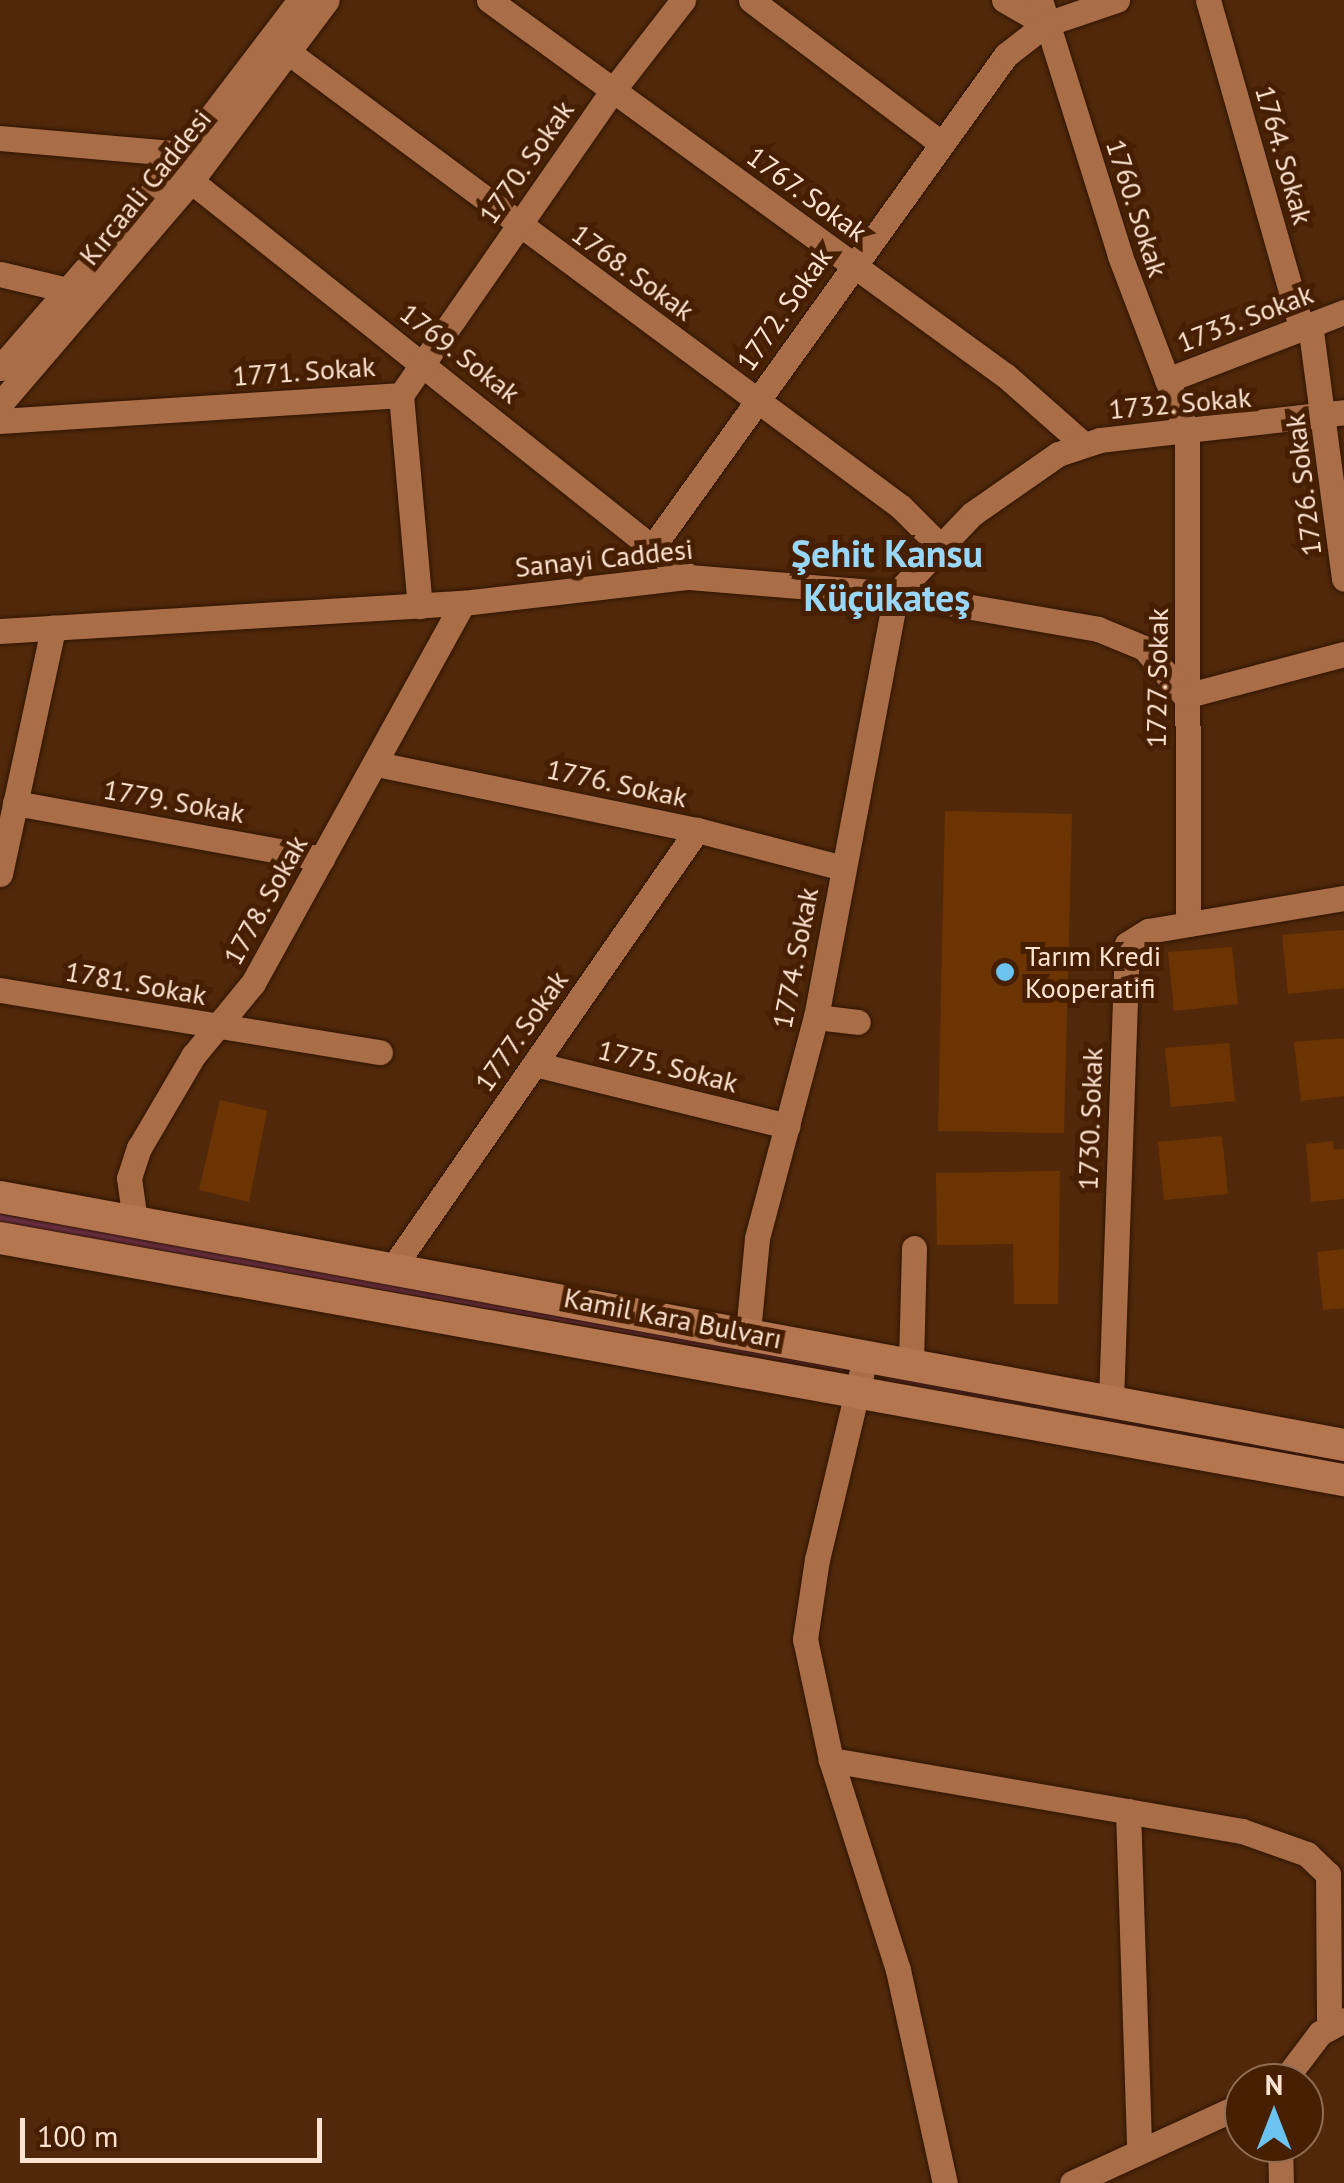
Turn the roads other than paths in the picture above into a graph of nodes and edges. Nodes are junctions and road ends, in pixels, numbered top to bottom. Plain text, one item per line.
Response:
1 (300, 0) edge
2 (326, 0) edge
3 (489, 0) edge
4 (684, 0) edge
5 (752, 0) edge
6 (1004, 0) edge
7 (1116, 0) edge
8 (1208, 0) edge
9 (1043, 12) edge
10 (288, 52) junction
11 (614, 89) junction
12 (0, 138) edge
13 (941, 142) junction
14 (182, 154) junction
15 (191, 180) junction
16 (519, 225) junction
17 (852, 265) junction
18 (0, 274) edge
19 (67, 290) junction
20 (1344, 312) edge
21 (1306, 326) junction
22 (424, 363) junction
23 (0, 368) edge
24 (1167, 380) junction
25 (401, 395) junction
26 (756, 400) junction
27 (0, 404) edge
28 (1335, 414) edge
29 (0, 421) edge
30 (1187, 432) junction
31 (1083, 444) junction
32 (938, 544) junction
33 (654, 545) junction
34 (689, 577) junction
35 (1344, 580) edge
36 (896, 594) junction
37 (463, 603) junction
38 (420, 606) junction
39 (53, 628) junction
40 (0, 630) edge
41 (1344, 654) edge
42 (1186, 696) junction
43 (377, 764) junction
44 (15, 803) junction
45 (698, 830) junction
46 (322, 859) junction
47 (843, 868) junction
48 (0, 874) edge
49 (1344, 898) edge
50 (1188, 924) junction
51 (0, 990) edge
52 (816, 1016) junction
53 (858, 1022) dead end
54 (219, 1027) junction
55 (380, 1052) dead end
56 (534, 1064) junction
57 (787, 1126) junction
58 (0, 1197) edge
59 (136, 1220) junction
60 (0, 1238) edge
61 (914, 1248) dead end
62 (394, 1266) junction
63 (748, 1332) junction
64 (866, 1354) junction
65 (911, 1363) junction
66 (856, 1389) junction
67 (1111, 1402) junction
68 (1344, 1445) edge
69 (1344, 1480) edge
70 (831, 1760) junction
71 (1128, 1812) junction
72 (1336, 2024) edge
73 (1300, 2063) edge
74 (1224, 2113) edge
75 (1138, 2151) junction
76 (945, 2183) edge
77 (1072, 2183) edge

1 - 14 street, Kırcaali Caddesi
2 - 10 street, Kırcaali Caddesi
3 - 11 street, 1767. Sokak
4 - 11 street, 1770. Sokak
5 - 13 street
6 - 9 street
7 - 9 street, 1772. Sokak
8 - 21 street, 1764. Sokak
9 - 13 street, 1772. Sokak
9 - 24 street, 1760. Sokak
10 - 15 street, Kırcaali Caddesi
10 - 16 street, 1768. Sokak
11 - 16 street, 1770. Sokak
11 - 17 street, 1767. Sokak
12 - 14 street
13 - 17 street, 1772. Sokak
14 - 19 street, Kırcaali Caddesi
15 - 22 street, 1769. Sokak
15 - 27 street, Kırcaali Caddesi
16 - 22 street, 1770. Sokak
16 - 26 street, 1768. Sokak
17 - 26 street, 1772. Sokak
17 - 31 street, 1767. Sokak
18 - 19 street
19 - 23 street, Kırcaali Caddesi
20 - 21 street, 1733. Sokak
21 - 24 street, 1733. Sokak
21 - 28 street, 1726. Sokak
22 - 25 street, 1770. Sokak
22 - 33 street, 1769. Sokak
24 - 30 street, 1760. Sokak
25 - 29 street, 1771. Sokak
25 - 38 street, 1771. Sokak
26 - 32 street, 1768. Sokak
26 - 33 street, 1772. Sokak
28 - 30 street, 1732. Sokak
28 - 35 street, 1726. Sokak
30 - 31 street, 1732. Sokak
30 - 42 street, 1727. Sokak
31 - 32 street, 1732. Sokak
32 - 36 street, 1732. Sokak
33 - 34 street, 1769. Sokak
34 - 36 street, Sanayi Caddesi
34 - 37 street, Sanayi Caddesi
36 - 42 street, Sanayi Caddesi
36 - 47 street, 1774. Sokak
37 - 38 street, Sanayi Caddesi
37 - 43 street, 1778. Sokak
38 - 39 street, Sanayi Caddesi
39 - 40 street, Sanayi Caddesi
39 - 44 street
41 - 42 street
42 - 50 street, 1727. Sokak
43 - 45 street, 1776. Sokak
43 - 46 street, 1778. Sokak
44 - 46 street, 1779. Sokak
44 - 48 street
45 - 47 street, 1776. Sokak
45 - 56 street, 1777. Sokak
46 - 54 street, 1778. Sokak
47 - 52 street, 1774. Sokak
49 - 50 street, 1730. Sokak
50 - 67 street, 1730. Sokak
51 - 54 street, 1781. Sokak
52 - 53 street
52 - 57 street, 1774. Sokak
54 - 55 street, 1781. Sokak
54 - 59 street, 1778. Sokak
56 - 57 street, 1775. Sokak
56 - 62 street, 1777. Sokak
57 - 63 street, 1774. Sokak
58 - 59 main road, Kamil Kara Bulvarı
59 - 62 main road, Kamil Kara Bulvarı
60 - 66 main road, Kamil Kara Bulvarı
61 - 65 street
62 - 63 main road, Kamil Kara Bulvarı
63 - 64 main road, Kamil Kara Bulvarı
64 - 65 main road, Kamil Kara Bulvarı
64 - 66 street
65 - 67 main road, Kamil Kara Bulvarı
66 - 69 main road, Kamil Kara Bulvarı
66 - 70 street
67 - 68 main road, Kamil Kara Bulvarı
70 - 71 street
70 - 76 street
71 - 72 street
71 - 75 street
72 - 73 street
74 - 75 street
75 - 77 street

